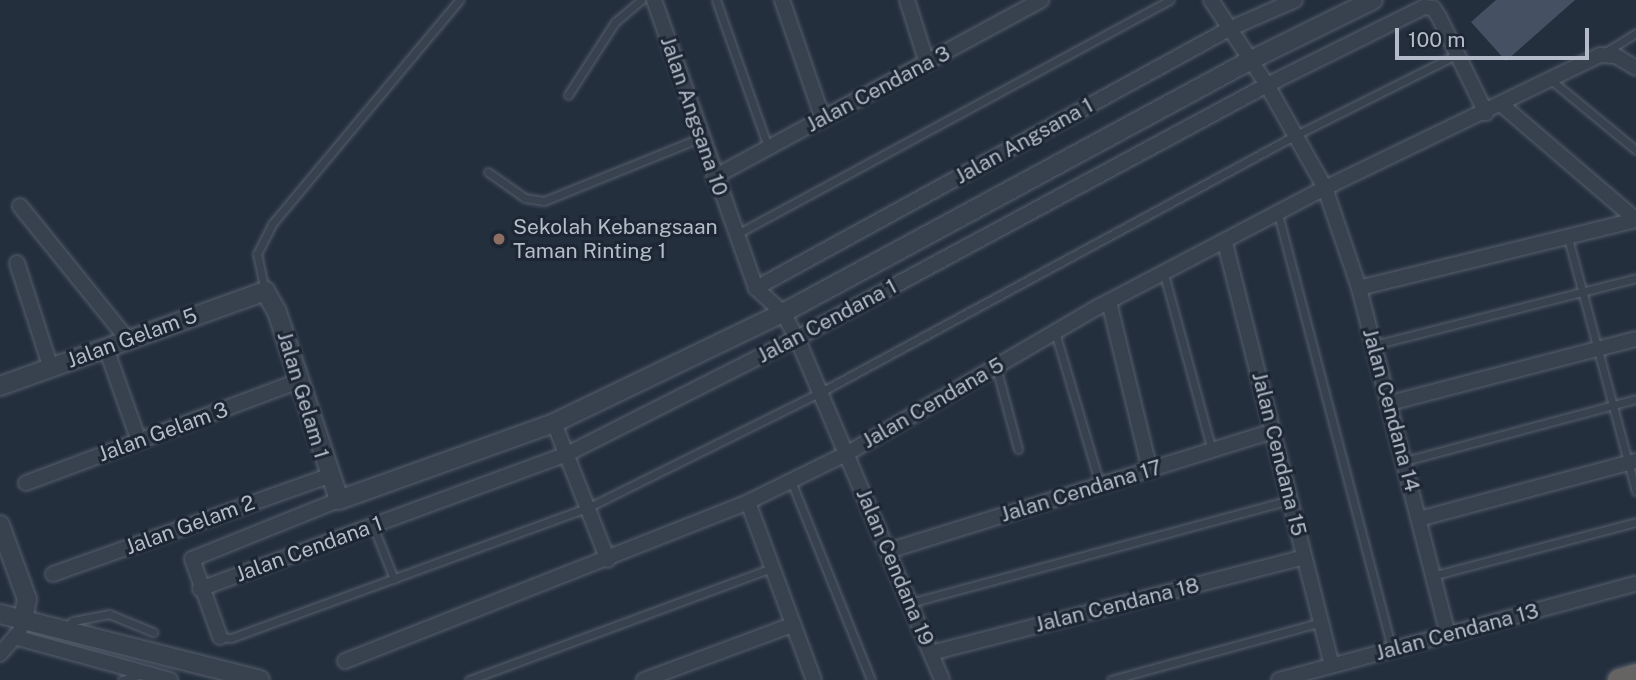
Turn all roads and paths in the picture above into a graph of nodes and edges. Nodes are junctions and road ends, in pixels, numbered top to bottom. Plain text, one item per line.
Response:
1 (458, 0) edge
2 (641, 0) edge
3 (654, 0) edge
4 (716, 0) edge
5 (782, 0) edge
6 (906, 0) edge
7 (1041, 0) edge
8 (1170, 0) edge
9 (1211, 0) edge
10 (1295, 0) edge
11 (1373, 0) edge
12 (1229, 29) junction
13 (1636, 33) edge
14 (1456, 55) junction
15 (1600, 55) junction
16 (1251, 60) junction
17 (927, 63) junction
18 (1636, 68) edge
19 (1551, 80) junction
20 (1267, 85) junction
21 (568, 95) dead end
22 (1502, 105) junction
23 (1486, 113) junction
24 (823, 118) junction
25 (1294, 136) junction
26 (700, 138) junction
27 (768, 148) junction
28 (1636, 150) edge
29 (488, 173) dead end
30 (714, 177) junction
31 (1325, 188) junction
32 (20, 206) dead end
33 (1278, 214) junction
34 (1636, 220) edge
35 (736, 235) junction
36 (1568, 238) junction
37 (1225, 243) junction
38 (17, 263) dead end
39 (1164, 274) junction
40 (1636, 278) edge
41 (756, 288) junction
42 (1359, 288) junction
43 (265, 291) junction
44 (1584, 291) junction
45 (1109, 302) junction
46 (783, 313) junction
47 (1055, 332) junction
48 (797, 338) junction
49 (1636, 339) edge
50 (128, 340) junction
51 (1374, 345) junction
52 (106, 348) junction
53 (1599, 348) junction
54 (996, 366) junction
55 (51, 368) junction
56 (299, 382) junction
57 (0, 386) edge
58 (821, 392) junction
59 (1636, 399) edge
60 (1390, 403) junction
61 (1613, 405) junction
62 (554, 423) junction
63 (1274, 431) junction
64 (139, 441) junction
65 (1018, 449) dead end
66 (1212, 451) junction
67 (848, 453) junction
68 (567, 454) junction
69 (1405, 461) junction
70 (1632, 462) edge
71 (1150, 470) junction
72 (328, 476) junction
73 (791, 481) junction
74 (26, 483) dead end
75 (1100, 485) junction
76 (1636, 491) edge
77 (339, 500) junction
78 (1290, 500) junction
79 (748, 502) junction
80 (589, 507) junction
81 (1419, 519) junction
82 (1636, 522) edge
83 (0, 525) edge
84 (373, 526) junction
85 (888, 551) junction
86 (1304, 557) junction
87 (608, 560) junction
88 (771, 568) junction
89 (53, 575) dead end
90 (1432, 576) junction
91 (394, 579) junction
92 (1636, 584) edge
93 (200, 589) junction
94 (910, 603) junction
95 (0, 614) edge
96 (23, 620) junction
97 (1321, 622) junction
98 (792, 625) junction
99 (63, 630) junction
100 (153, 632) dead end
101 (1448, 634) junction
102 (220, 637) joint
103 (18, 638) junction
104 (1392, 649) junction
105 (931, 653) junction
106 (0, 654) edge
107 (345, 661) dead end
108 (1332, 665) junction
109 (144, 673) junction
110 (1636, 675) edge
111 (122, 680) edge
112 (170, 680) edge
113 (260, 680) edge
114 (469, 680) edge
115 (644, 680) edge
116 (813, 680) edge
117 (871, 680) edge
118 (942, 680) edge
119 (1111, 680) edge
120 (1279, 680) edge
121 (1619, 680) edge

1 - 43 lane
2 - 21 lane
3 - 26 street, Jalan Angsana 10
4 - 27 lane
5 - 24 street
6 - 17 street
7 - 17 street, Jalan Cendana 3
8 - 35 lane
9 - 12 street, Jalan Cendana 14
10 - 12 street, Jalan Angsana 1
11 - 16 street, Jalan Cendana 1
12 - 16 street, Jalan Cendana 14
12 - 41 street, Jalan Angsana 1
13 - 15 lane
14 - 20 street, Jalan Cendana 1
14 - 23 street
14 - 25 lane
15 - 18 street
15 - 19 street, Jalan Cendana 5
16 - 20 street, Jalan Cendana 14
16 - 46 street, Jalan Cendana 1
17 - 24 street, Jalan Cendana 3
19 - 22 street, Jalan Cendana 5
19 - 28 lane
20 - 25 street, Jalan Cendana 14
20 - 48 street, Jalan Cendana 1
22 - 23 street, Jalan Cendana 5
22 - 34 street
23 - 31 street, Jalan Cendana 5
24 - 27 street, Jalan Cendana 3
25 - 31 street, Jalan Cendana 14
25 - 58 lane
26 - 29 lane
26 - 30 street, Jalan Angsana 10
27 - 30 street, Jalan Cendana 3
30 - 35 street, Jalan Angsana 10
31 - 33 street, Jalan Cendana 5
31 - 42 street, Jalan Cendana 14
32 - 50 street
33 - 37 street, Jalan Cendana 5
33 - 104 lane
34 - 36 street
35 - 41 street, Jalan Angsana 10
36 - 42 street
36 - 44 lane
37 - 39 street, Jalan Cendana 5
37 - 63 street, Jalan Cendana 15
38 - 55 street
39 - 45 street, Jalan Cendana 5
39 - 66 lane
40 - 44 lane
41 - 46 street, Jalan Angsana 10
42 - 51 street, Jalan Cendana 14
43 - 50 street, Jalan Gelam 5
43 - 56 street, Jalan Gelam 1
44 - 51 lane
44 - 53 lane
45 - 47 street, Jalan Cendana 5
45 - 71 street
46 - 48 street, Jalan Angsana 10
46 - 62 street, Jalan Cendana 1
47 - 54 street, Jalan Cendana 5
47 - 75 lane
48 - 58 street, Jalan Cendana 19
48 - 68 street, Jalan Cendana 1
49 - 53 street
50 - 52 street, Jalan Gelam 5
51 - 60 street, Jalan Cendana 14
52 - 55 street, Jalan Gelam 5
52 - 64 street
53 - 60 street
53 - 61 lane
54 - 65 lane
54 - 67 street, Jalan Cendana 5
55 - 57 street, Jalan Gelam 5
56 - 64 street, Jalan Gelam 3
56 - 72 street, Jalan Gelam 1
58 - 67 street, Jalan Cendana 19
58 - 80 lane
59 - 61 lane
60 - 69 street, Jalan Cendana 14
61 - 69 lane
61 - 70 lane
62 - 68 street
62 - 77 street, Jalan Cendana 1
63 - 66 street, Jalan Cendana 17
63 - 78 street, Jalan Cendana 15
64 - 74 street, Jalan Gelam 3
66 - 71 street, Jalan Cendana 17
67 - 73 street, Jalan Cendana 5
67 - 85 street, Jalan Cendana 19
68 - 80 street
68 - 84 street, Jalan Cendana 1
69 - 81 street, Jalan Cendana 14
70 - 76 lane
70 - 81 street
71 - 75 street, Jalan Cendana 17
72 - 77 street, Jalan Gelam 1
72 - 89 street, Jalan Gelam 2
73 - 79 street, Jalan Cendana 5
73 - 117 lane
75 - 85 street, Jalan Cendana 17
77 - 93 street, Jalan Cendana 1
78 - 86 street, Jalan Cendana 15
78 - 94 lane
79 - 87 street, Jalan Cendana 5
79 - 88 street
80 - 87 street
80 - 91 lane
81 - 90 street, Jalan Cendana 14
82 - 90 lane
83 - 96 street
84 - 91 lane
84 - 93 street, Jalan Cendana 1
85 - 94 street, Jalan Cendana 19
86 - 97 street, Jalan Cendana 15
86 - 105 street, Jalan Cendana 18
87 - 107 street, Jalan Cendana 5
88 - 98 street
88 - 114 lane
90 - 101 street, Jalan Cendana 14
91 - 102 lane
92 - 101 street, Jalan Cendana 13
93 - 102 street, Jalan Cendana 1
94 - 105 street, Jalan Cendana 19
95 - 96 street
96 - 99 street
96 - 103 street
97 - 108 street, Jalan Cendana 15
97 - 119 lane
98 - 115 street
98 - 116 street
99 - 100 lane
99 - 113 street
101 - 104 street, Jalan Cendana 13
103 - 106 street
103 - 109 street
104 - 108 street, Jalan Cendana 13
105 - 118 street, Jalan Cendana 19
108 - 120 street, Jalan Cendana 13
109 - 111 lane
109 - 112 street
110 - 121 highway

